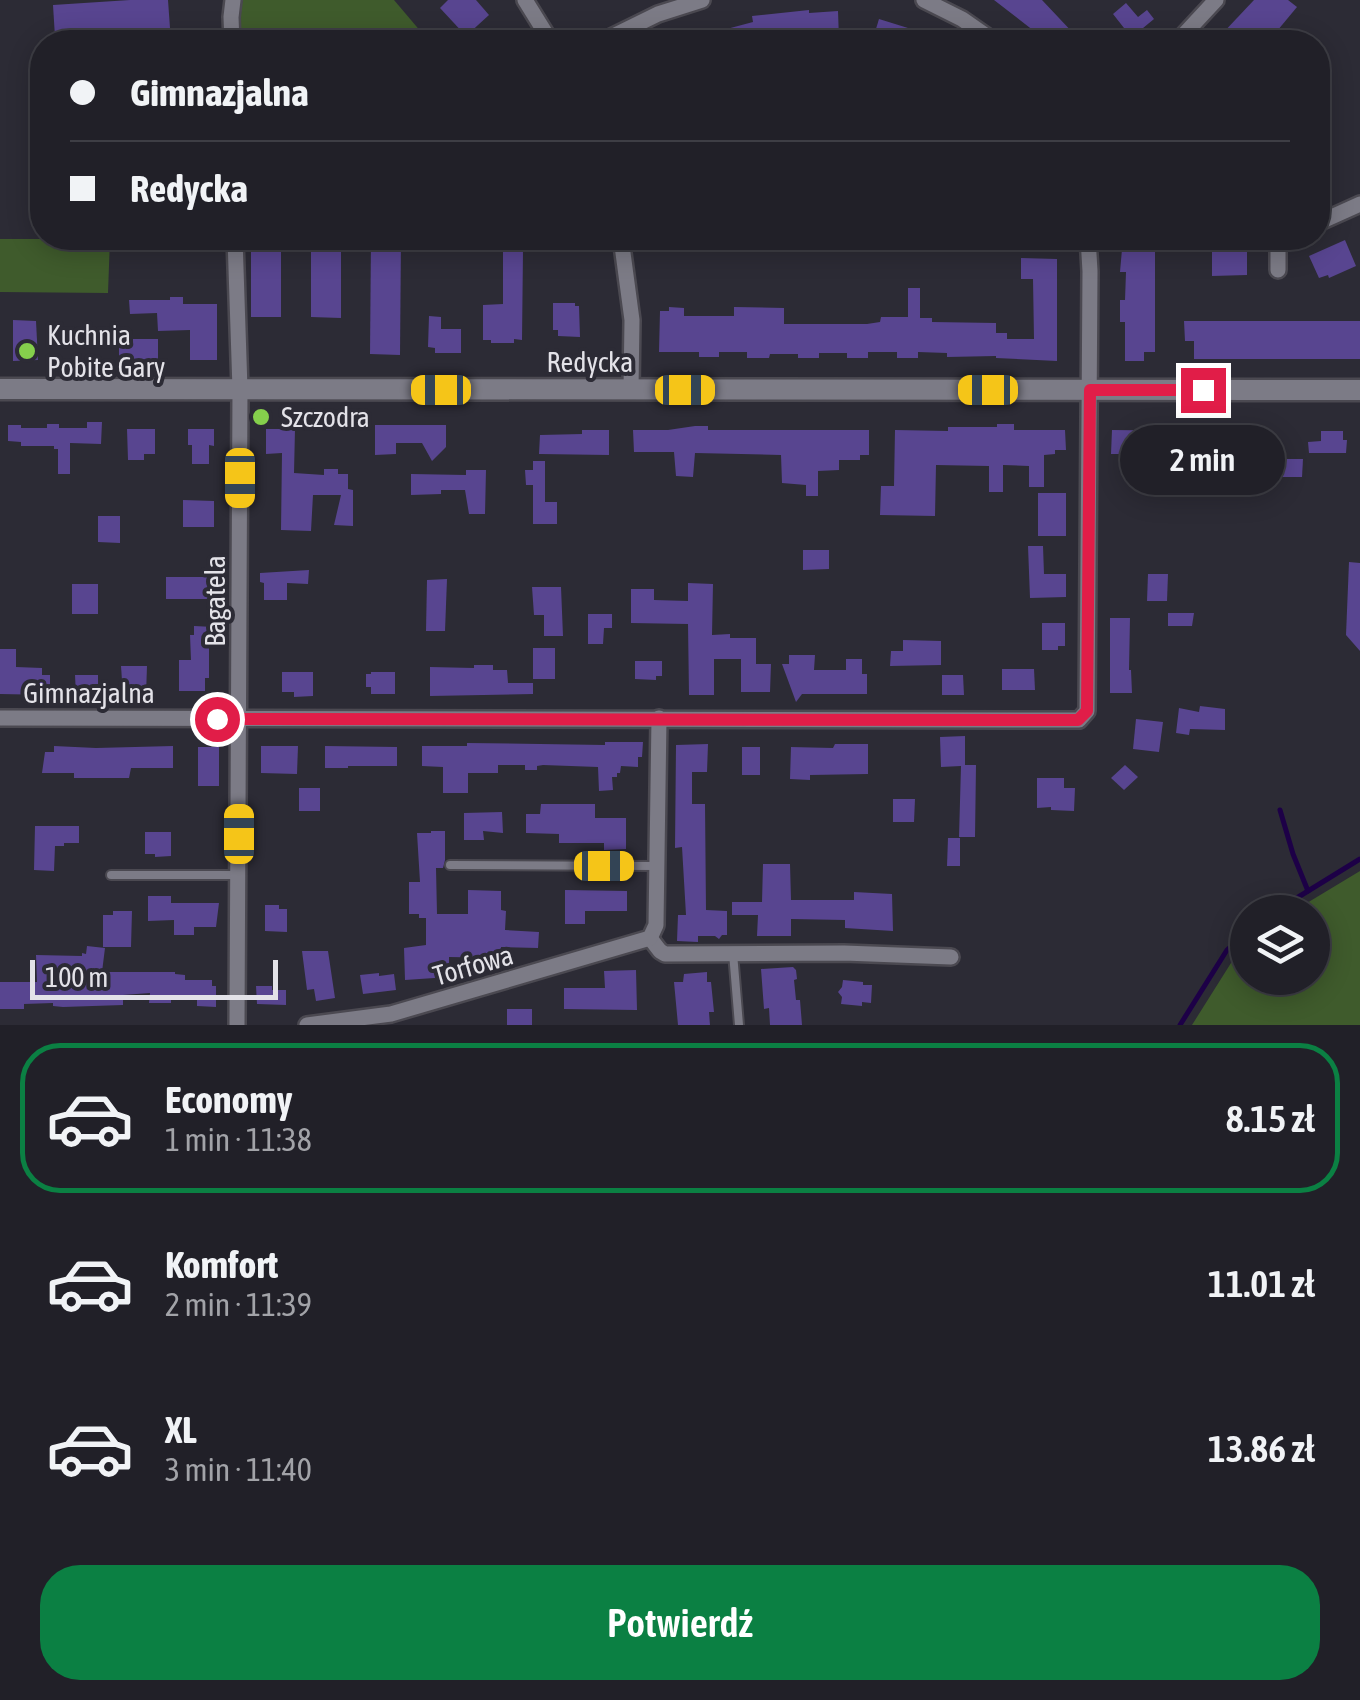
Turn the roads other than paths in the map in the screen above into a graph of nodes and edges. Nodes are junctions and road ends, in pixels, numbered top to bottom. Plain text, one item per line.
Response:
1 (233, 0) edge
2 (525, 0) edge
3 (702, 0) edge
4 (924, 0) edge
5 (1216, 0) edge
6 (232, 30) edge
7 (544, 30) edge
8 (625, 30) edge
9 (978, 30) edge
10 (1188, 30) edge
11 (1360, 204) edge
12 (1330, 218) edge
13 (234, 250) edge
14 (623, 250) edge
15 (1089, 250) edge
16 (1278, 250) edge
17 (1278, 270) dead end
18 (0, 389) edge
19 (240, 389) junction
20 (631, 389) junction
21 (1090, 390) junction
22 (1360, 390) edge
23 (0, 718) edge
24 (659, 718) junction
25 (240, 719) junction
26 (450, 865) dead end
27 (656, 866) junction
28 (110, 875) dead end
29 (239, 875) junction
30 (650, 938) junction
31 (734, 954) junction
32 (951, 957) dead end
33 (237, 1025) edge
34 (307, 1025) edge
35 (739, 1025) edge

1 - 6 street
2 - 7 street
3 - 8 street
4 - 9 street
5 - 10 street
11 - 12 street
13 - 19 street, Bagatela
14 - 20 street
15 - 21 street
16 - 17 street
18 - 19 street, Redycka
19 - 20 street, Redycka
19 - 25 street, Bagatela
20 - 21 street, Redycka
21 - 22 street, Redycka
21 - 24 street, Gimnazjalna
23 - 25 street, Gimnazjalna
24 - 25 street, Gimnazjalna
24 - 27 street
25 - 29 street, Bagatela
26 - 27 lane
27 - 30 street
28 - 29 lane
29 - 33 street, Bagatela
30 - 31 street
30 - 34 street, Torfowa
31 - 32 street
31 - 35 lane

